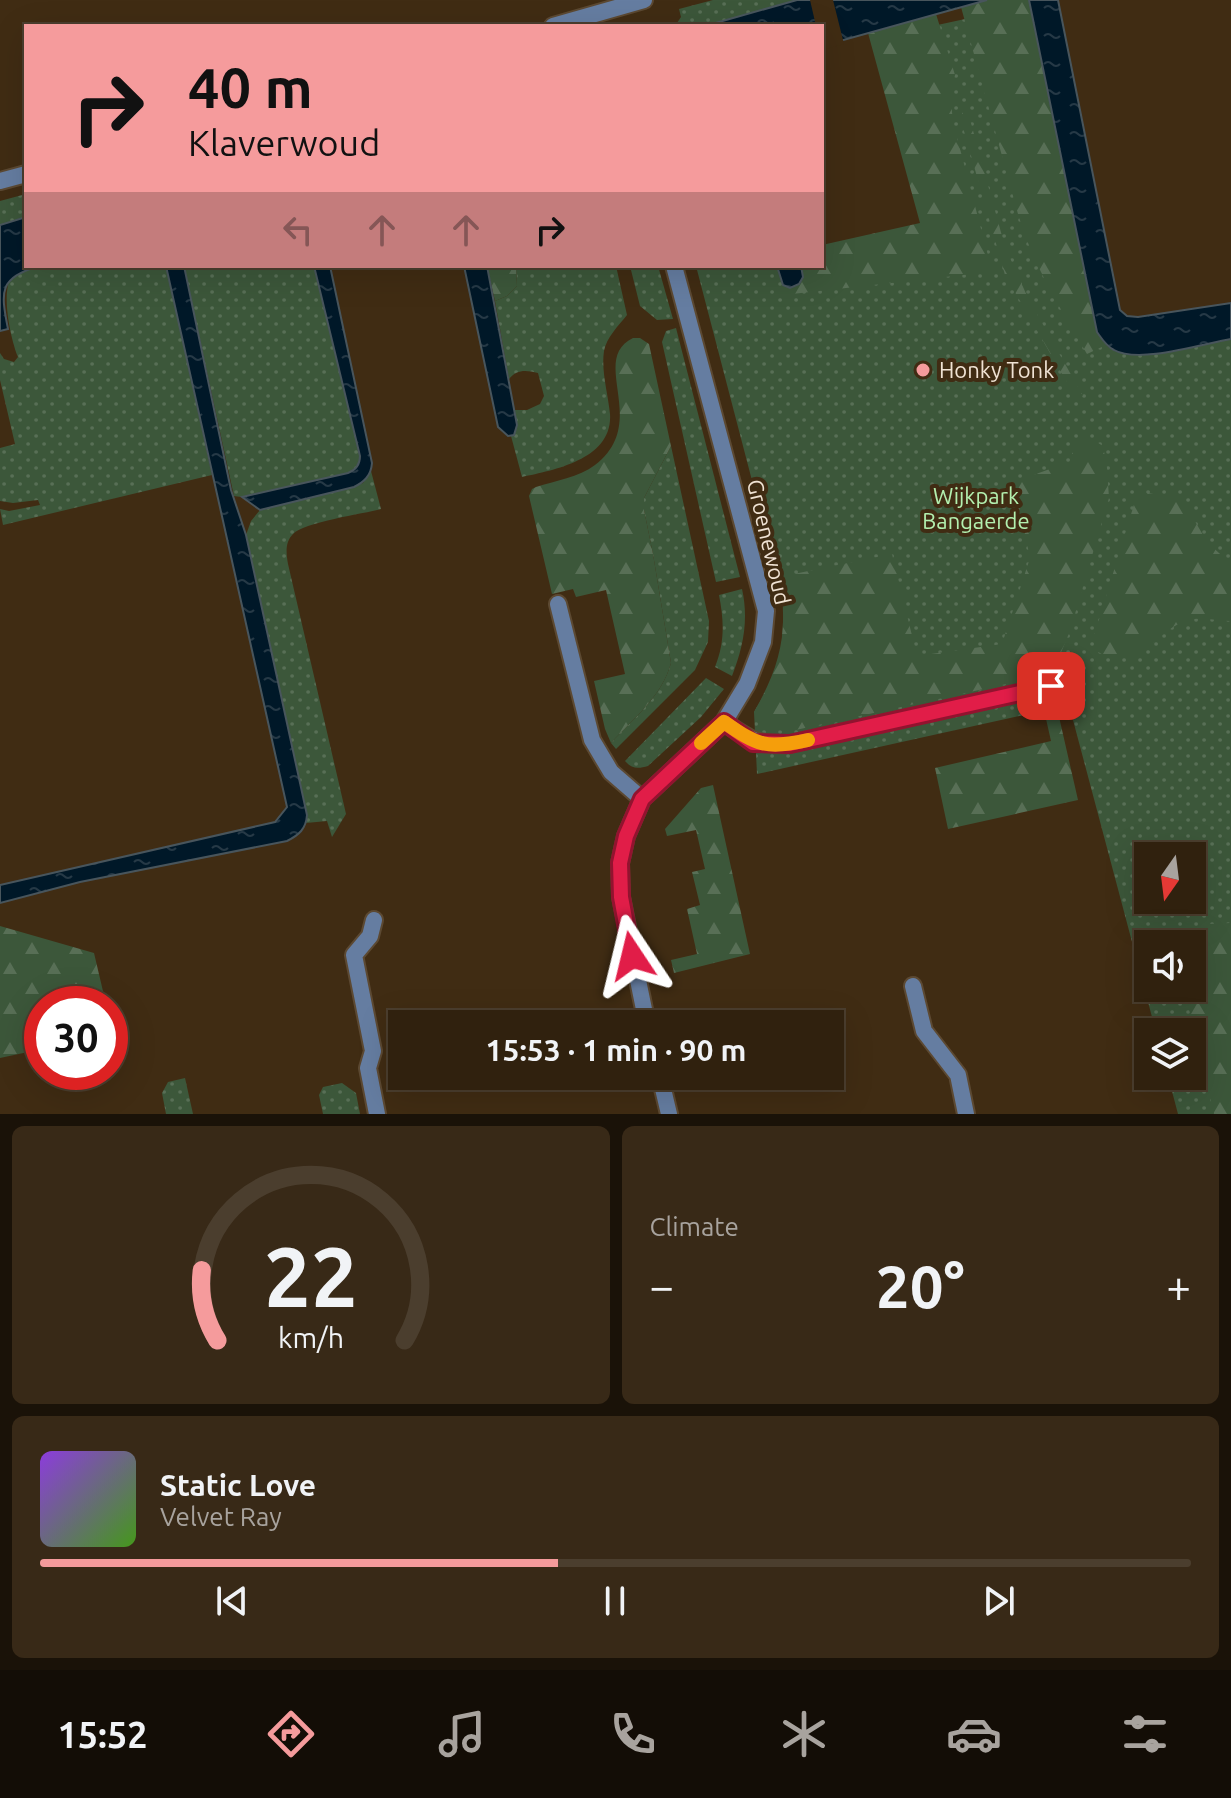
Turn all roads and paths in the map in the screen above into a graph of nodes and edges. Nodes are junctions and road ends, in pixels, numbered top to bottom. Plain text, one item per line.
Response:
1 (644, 0) edge
2 (607, 19) edge
3 (568, 24) edge
4 (24, 175) edge
5 (0, 181) edge
6 (675, 268) edge
7 (558, 604) dead end
8 (1051, 686) dead end
9 (724, 722) junction
10 (642, 799) junction
11 (374, 920) dead end
12 (913, 986) dead end
13 (644, 1010) edge
14 (663, 1090) edge
15 (377, 1114) edge
16 (669, 1114) edge
17 (966, 1114) edge

1 - 2 street
2 - 3 street
4 - 5 street
6 - 9 street, Groenewoud
7 - 10 street
8 - 9 street
9 - 10 street, Groenewoud
10 - 13 street, Groenewoud
11 - 15 street
12 - 17 street
14 - 16 street

